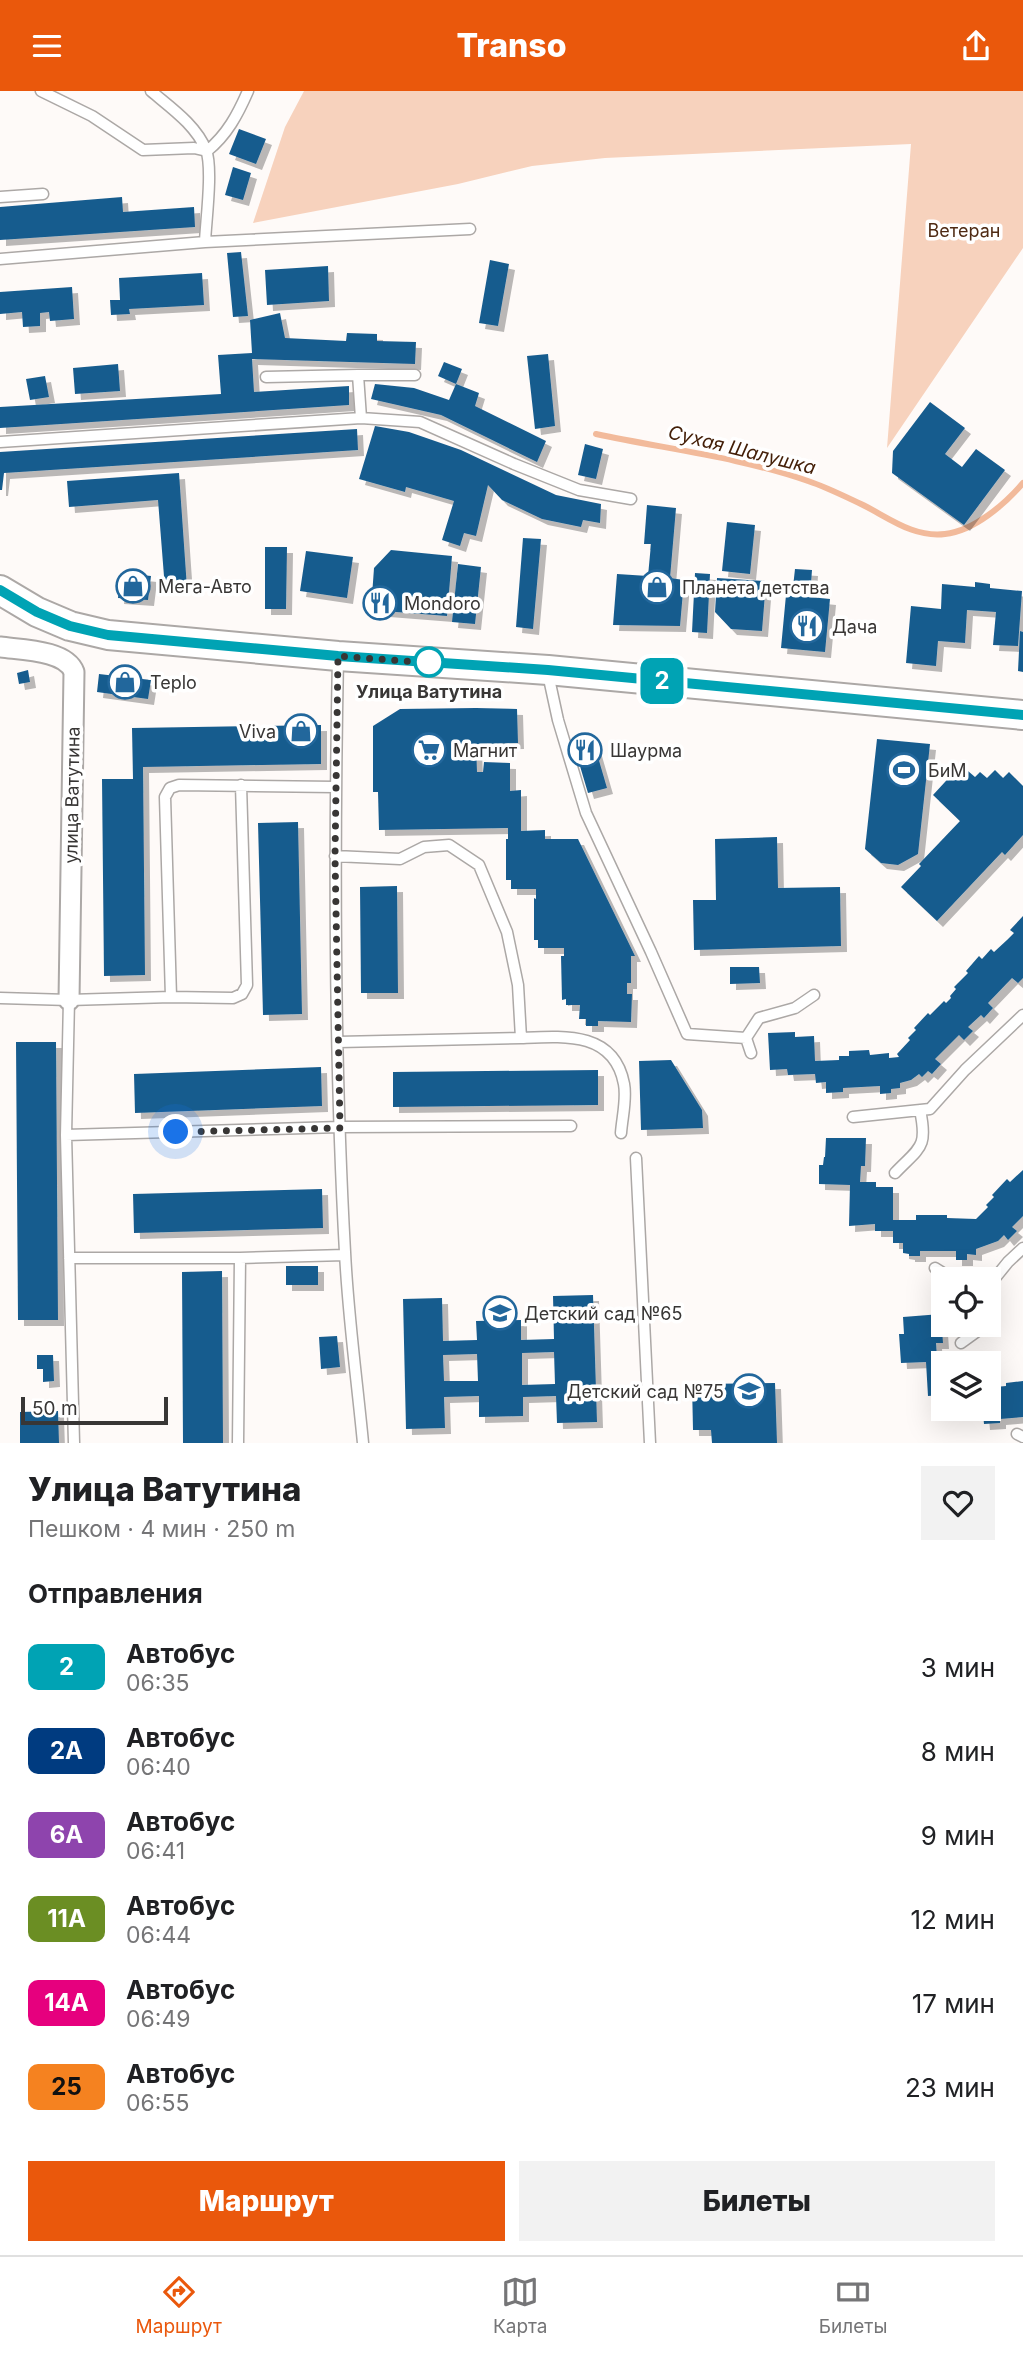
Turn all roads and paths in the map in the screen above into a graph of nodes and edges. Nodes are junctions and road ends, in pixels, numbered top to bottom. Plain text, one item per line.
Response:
1 (41, 91) edge
2 (152, 91) edge
3 (248, 91) edge
4 (206, 151) junction
5 (43, 194) dead end
6 (0, 197) edge
7 (470, 229) dead end
8 (205, 242) junction
9 (0, 259) edge
10 (358, 375) junction
11 (415, 375) dead end
12 (266, 377) dead end
13 (361, 418) junction
14 (0, 442) edge
15 (631, 499) dead end
16 (0, 590) edge
17 (0, 647) edge
18 (338, 656) junction
19 (548, 670) junction
20 (1023, 715) edge
21 (241, 785) junction
22 (335, 787) junction
23 (335, 856) junction
24 (814, 995) dead end
25 (0, 997) edge
26 (171, 997) junction
27 (69, 1000) junction
28 (1023, 1015) edge
29 (521, 1038) junction
30 (746, 1038) junction
31 (338, 1042) junction
32 (751, 1053) dead end
33 (920, 1110) junction
34 (853, 1118) dead end
35 (571, 1126) dead end
36 (340, 1128) junction
37 (621, 1133) dead end
38 (66, 1135) junction
39 (636, 1158) dead end
40 (895, 1173) dead end
41 (1023, 1248) edge
42 (345, 1255) junction
43 (69, 1258) junction
44 (240, 1258) junction
45 (1001, 1270) edge
46 (969, 1337) edge
47 (961, 1343) dead end
48 (74, 1443) edge
49 (238, 1443) edge
50 (363, 1443) edge
51 (650, 1443) edge

1 - 4 lane
2 - 4 lane
3 - 4 lane
4 - 8 lane
5 - 6 lane
7 - 8 lane
8 - 9 lane
10 - 11 lane
10 - 12 lane
10 - 13 lane
13 - 14 lane
13 - 15 lane
16 - 18 main road
17 - 27 street, улица Ватутина
18 - 19 main road
18 - 22 lane
19 - 20 main road
19 - 30 lane
21 - 22 lane
21 - 26 lane
21 - 26 lane
22 - 23 lane
23 - 29 lane
23 - 31 lane
24 - 30 lane
25 - 27 lane
26 - 27 lane
27 - 38 lane
28 - 33 lane
29 - 31 lane
29 - 37 lane
30 - 32 lane
31 - 36 lane
33 - 34 lane
33 - 40 lane
35 - 36 lane
36 - 38 lane
36 - 42 lane
38 - 43 lane
39 - 51 lane
41 - 45 lane
42 - 44 lane
42 - 50 lane
43 - 44 lane
43 - 48 lane
44 - 49 lane
46 - 47 lane

